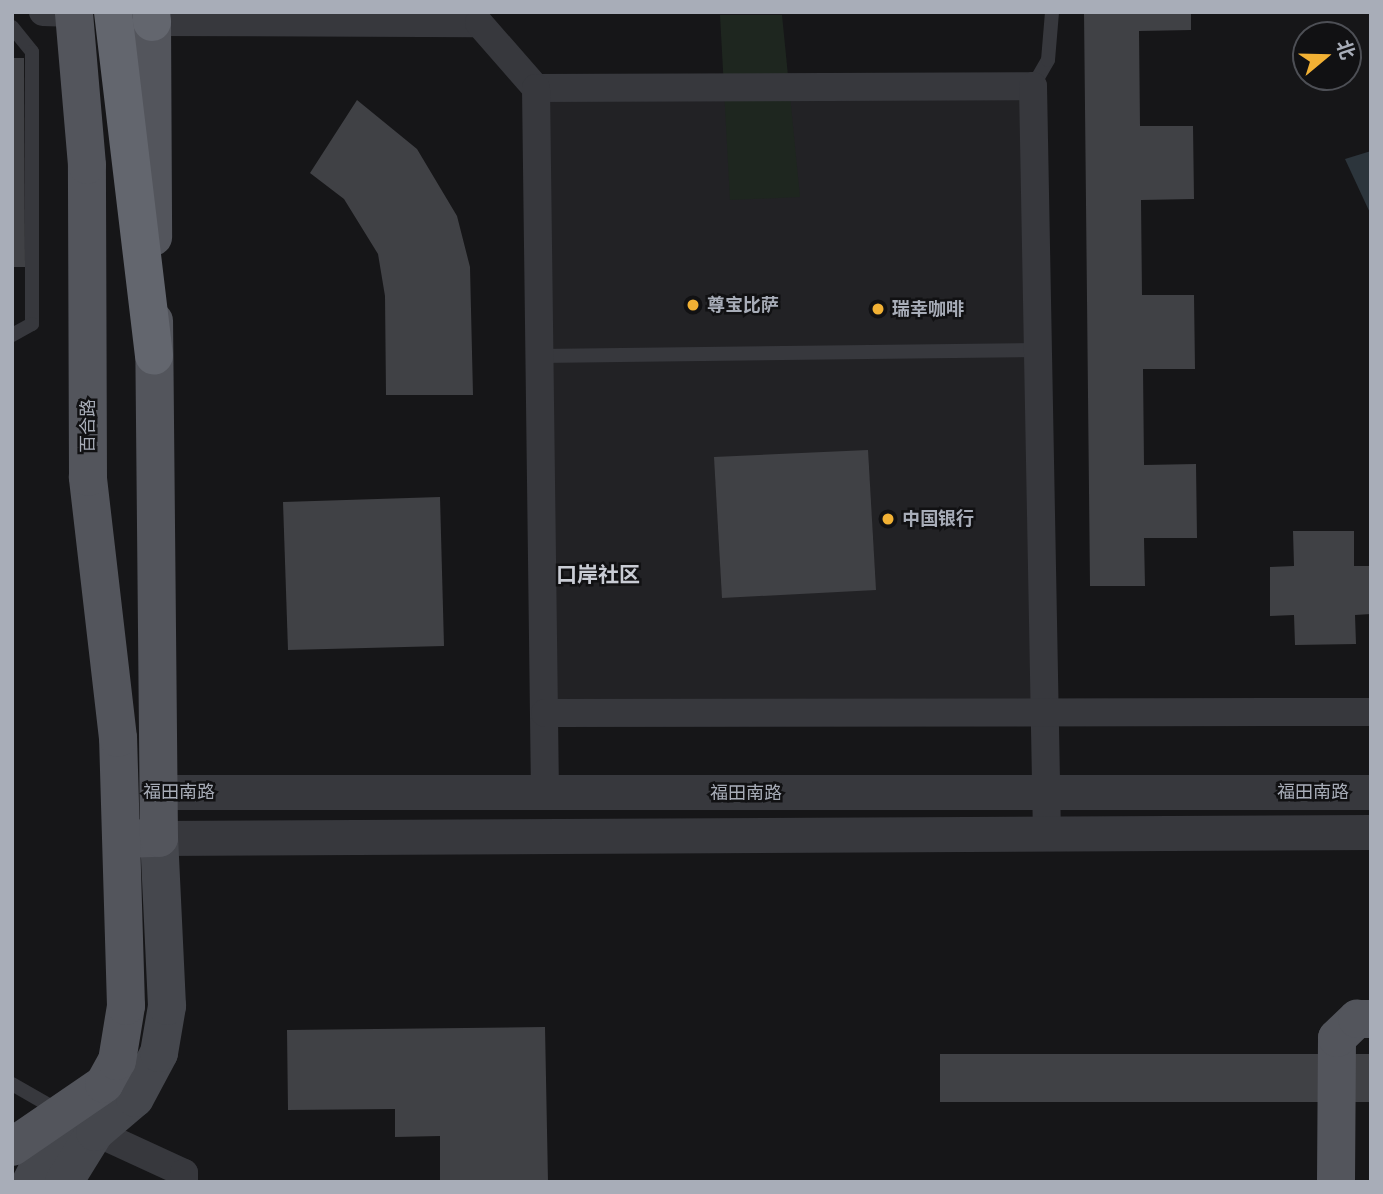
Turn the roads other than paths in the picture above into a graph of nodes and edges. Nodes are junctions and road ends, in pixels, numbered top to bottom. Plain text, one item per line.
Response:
1 (43, 12) edge
2 (113, 12) edge
3 (1052, 12) edge
4 (74, 13) edge
5 (151, 17) edge
6 (481, 18) edge
7 (12, 27) edge
8 (1033, 86) junction
9 (536, 88) junction
10 (12, 335) edge
11 (1038, 350) junction
12 (154, 356) junction
13 (540, 356) junction
14 (1045, 711) junction
15 (1371, 712) edge
16 (545, 713) junction
17 (1047, 789) junction
18 (545, 791) junction
19 (140, 792) junction
20 (1371, 792) edge
21 (1371, 832) edge
22 (1047, 833) junction
23 (141, 839) junction
24 (1371, 1019) edge
25 (12, 1084) edge
26 (80, 1123) junction
27 (12, 1147) edge
28 (31, 1182) edge
29 (64, 1182) edge
30 (184, 1182) edge
31 (1336, 1182) edge

1 - 4 street
2 - 12 highway
3 - 8 lane
4 - 19 main road, 百合路
5 - 6 street
5 - 12 main road, 百合路
6 - 9 street
7 - 10 lane
8 - 9 street
8 - 11 street
9 - 13 street
11 - 13 lane
11 - 14 street
12 - 19 main road, 百合路
13 - 16 street
14 - 15 street
14 - 16 street
14 - 17 street
16 - 18 street
17 - 18 street, 福田南路
17 - 20 street, 福田南路
17 - 22 street
18 - 19 street, 福田南路
19 - 23 main road, 百合路
21 - 22 street
22 - 23 street
23 - 26 main road, 百合路
24 - 31 main road
25 - 26 lane
26 - 27 main road, 百合路
26 - 28 main road
26 - 29 main road
26 - 30 street

